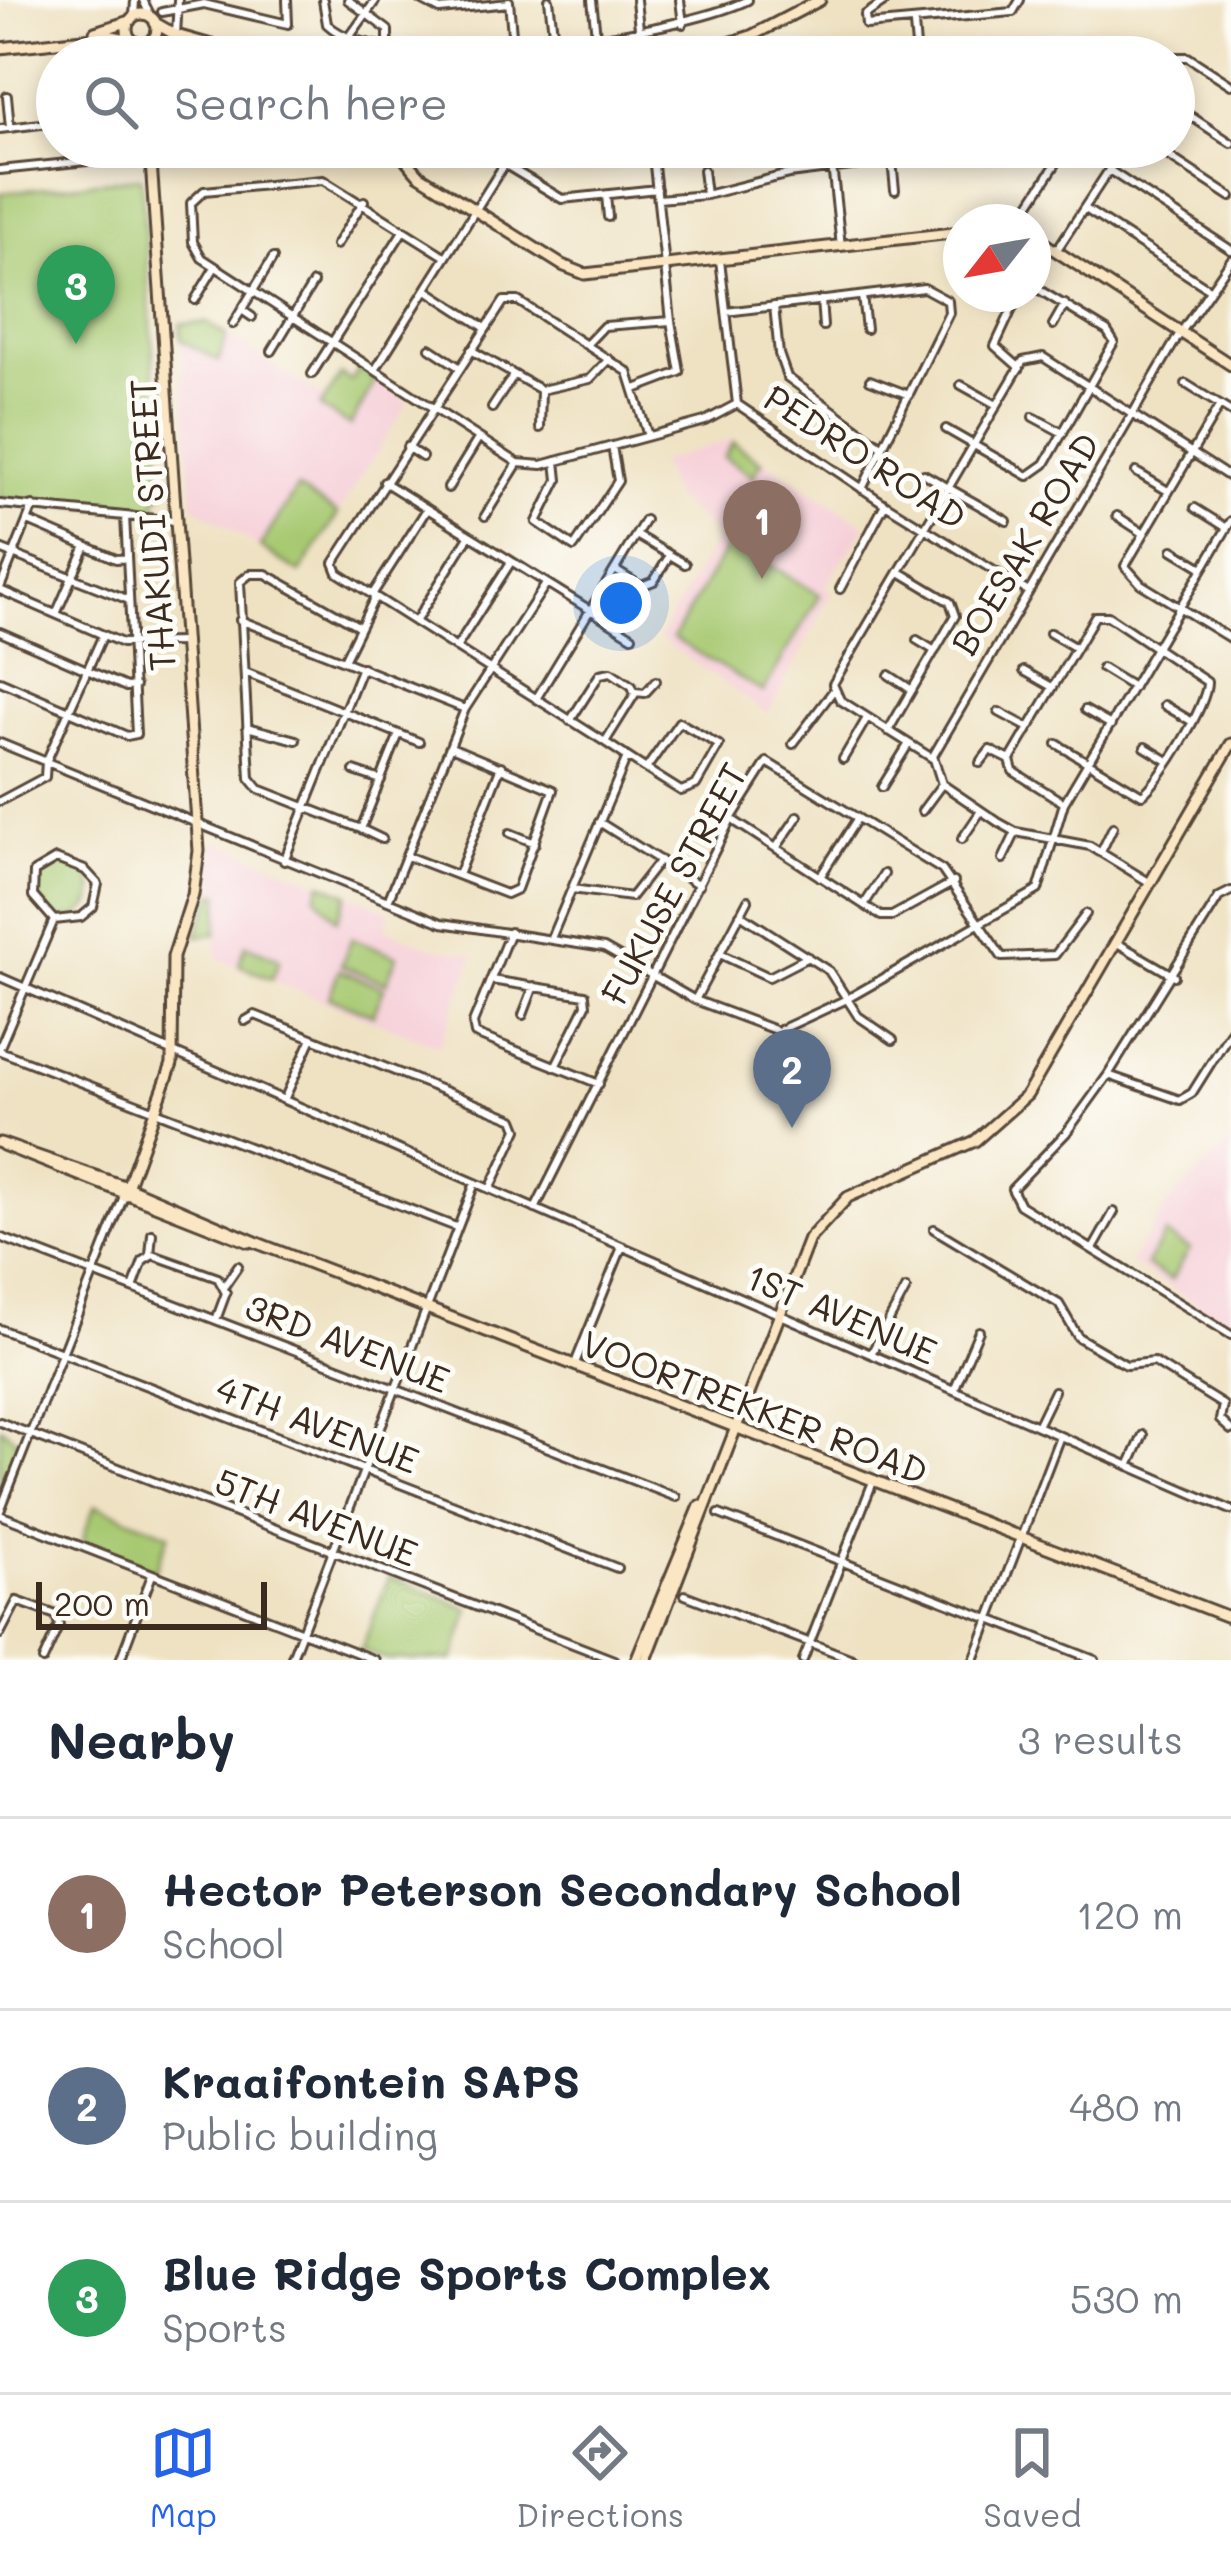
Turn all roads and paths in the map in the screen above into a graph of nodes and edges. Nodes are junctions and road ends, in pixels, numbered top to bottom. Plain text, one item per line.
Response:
1 (139, 0) edge
2 (287, 0) edge
3 (322, 0) edge
4 (348, 0) edge
5 (376, 0) edge
6 (421, 0) edge
7 (549, 0) edge
8 (592, 0) edge
9 (636, 0) edge
10 (680, 0) edge
11 (748, 0) edge
12 (820, 0) edge
13 (887, 0) edge
14 (1020, 0) edge
15 (509, 2) edge
16 (179, 3) edge
17 (367, 13) junction
18 (156, 18) junction
19 (132, 19) junction
20 (914, 23) junction
21 (683, 24) junction
22 (639, 31) junction
23 (176, 35) junction
24 (596, 35) junction
25 (66, 36) edge
26 (134, 36) edge
27 (151, 36) edge
28 (180, 36) edge
29 (344, 36) edge
30 (350, 36) edge
31 (388, 36) edge
32 (513, 36) edge
33 (554, 36) edge
34 (588, 36) edge
35 (640, 36) edge
36 (752, 36) edge
37 (915, 36) edge
38 (36, 40) edge
39 (36, 42) edge
40 (0, 45) edge
41 (1195, 62) edge
42 (1231, 85) edge
43 (7, 96) dead end
44 (1195, 119) edge
45 (36, 125) edge
46 (10, 128) junction
47 (0, 129) edge
48 (1231, 143) edge
49 (36, 166) edge
50 (151, 168) edge
51 (413, 168) edge
52 (502, 168) edge
53 (511, 168) edge
54 (654, 168) edge
55 (832, 168) joint
56 (893, 168) edge
57 (1053, 168) edge
58 (1187, 168) edge
59 (0, 170) edge
60 (703, 170) dead end
61 (1108, 170) joint
62 (322, 179) junction
63 (657, 189) junction
64 (320, 190) dead end
65 (895, 190) dead end
66 (606, 195) junction
67 (706, 195) junction
68 (1231, 196) edge
69 (658, 199) junction
70 (364, 201) junction
71 (1030, 204) edge
72 (1084, 208) junction
73 (475, 211) junction
74 (608, 218) dead end
75 (404, 230) junction
76 (943, 234) edge
77 (336, 245) dead end
78 (841, 246) junction
79 (1051, 248) edge
80 (1231, 250) edge
81 (1056, 251) junction
82 (446, 257) junction
83 (273, 258) dead end
84 (720, 260) junction
85 (1231, 260) edge
86 (663, 266) junction
87 (215, 267) junction
88 (314, 283) dead end
89 (425, 289) junction
90 (1209, 290) junction
91 (254, 291) junction
92 (862, 296) junction
93 (1051, 296) edge
94 (195, 300) dead end
95 (820, 301) junction
96 (1065, 304) junction
97 (774, 306) junction
98 (242, 310) junction
99 (726, 312) junction
100 (1011, 312) edge
101 (294, 316) junction
102 (252, 317) dead end
103 (671, 321) junction
104 (233, 325) dead end
105 (1052, 325) dead end
106 (823, 326) dead end
107 (484, 327) junction
108 (866, 329) dead end
109 (1182, 333) junction
110 (333, 341) junction
111 (586, 345) junction
112 (430, 348) dead end
113 (470, 349) junction
114 (272, 351) dead end
115 (609, 359) junction
116 (1231, 364) edge
117 (459, 367) junction
118 (1020, 368) junction
119 (378, 370) junction
120 (312, 374) dead end
121 (513, 376) junction
122 (870, 380) dead end
123 (1186, 384) dead end
124 (962, 386) dead end
125 (1091, 388) junction
126 (635, 389) junction
127 (542, 390) junction
128 (909, 395) junction
129 (737, 404) junction
130 (998, 405) junction
131 (1220, 405) junction
132 (432, 409) junction
133 (492, 409) dead end
134 (1231, 412) edge
135 (1132, 414) junction
136 (1033, 417) dead end
137 (540, 428) dead end
138 (946, 429) dead end
139 (1063, 434) junction
140 (648, 436) junction
141 (478, 439) junction
142 (612, 446) junction
143 (974, 446) junction
144 (407, 447) junction
145 (884, 447) junction
146 (1191, 452) junction
147 (422, 457) dead end
148 (556, 461) junction
149 (518, 463) junction
150 (1136, 472) dead end
151 (924, 474) dead end
152 (1231, 478) edge
153 (384, 482) junction
154 (448, 488) dead end
155 (949, 488) junction
156 (862, 489) junction
157 (1168, 491) junction
158 (0, 504) edge
159 (885, 505) junction
160 (33, 506) junction
161 (1195, 508) dead end
162 (427, 509) junction
163 (125, 516) junction
164 (485, 516) dead end
165 (1117, 516) dead end
166 (645, 520) dead end
167 (28, 521) junction
168 (177, 521) junction
169 (1007, 521) dead end
170 (1229, 524) edge
171 (924, 530) junction
172 (1143, 533) junction
173 (636, 535) junction
174 (469, 536) junction
175 (86, 546) junction
176 (0, 548) edge
177 (1173, 550) dead end
178 (14, 555) junction
179 (670, 555) junction
180 (127, 558) junction
181 (511, 562) junction
182 (686, 564) dead end
183 (1203, 568) junction
184 (615, 570) junction
185 (899, 572) junction
186 (71, 579) junction
187 (546, 584) junction
188 (0, 589) edge
189 (840, 589) dead end
190 (1027, 591) junction
191 (374, 596) junction
192 (129, 600) junction
193 (1179, 609) junction
194 (590, 611) junction
195 (56, 614) junction
196 (239, 620) junction
197 (415, 622) junction
198 (358, 626) junction
199 (0, 632) edge
200 (1050, 633) dead end
201 (103, 635) junction
202 (632, 636) dead end
203 (1231, 639) edge
204 (916, 640) dead end
205 (186, 642) junction
206 (133, 644) junction
207 (1156, 646) junction
208 (456, 648) junction
209 (1076, 648) junction
210 (935, 651) junction
211 (344, 660) junction
212 (362, 667) junction
213 (1102, 668) dead end
214 (87, 670) junction
215 (243, 671) junction
216 (492, 671) junction
217 (1024, 671) dead end
218 (889, 675) dead end
219 (0, 681) edge
220 (656, 681) dead end
221 (135, 686) junction
222 (1052, 687) junction
223 (1133, 687) junction
224 (912, 690) junction
225 (833, 691) junction
226 (635, 692) junction
227 (536, 699) junction
228 (1165, 705) dead end
229 (465, 709) junction
230 (1084, 710) dead end
231 (68, 711) junction
232 (344, 711) junction
233 (999, 712) dead end
234 (867, 718) junction
235 (570, 721) junction
236 (1191, 722) junction
237 (1111, 724) junction
238 (247, 727) junction
239 (1028, 728) junction
240 (888, 730) junction
241 (399, 734) junction
242 (296, 740) dead end
243 (419, 742) dead end
244 (605, 742) junction
245 (0, 743) edge
246 (909, 743) junction
247 (793, 744) dead end
248 (1057, 744) dead end
249 (1231, 744) edge
250 (451, 747) junction
251 (1145, 747) dead end
252 (627, 757) junction
253 (932, 758) junction
254 (843, 759) dead end
255 (1010, 760) junction
256 (1168, 761) junction
257 (46, 763) junction
258 (980, 764) dead end
259 (1088, 765) junction
260 (500, 766) junction
261 (646, 769) junction
262 (355, 771) dead end
263 (381, 780) junction
264 (942, 784) junction
265 (881, 788) dead end
266 (0, 801) edge
267 (1064, 803) junction
268 (304, 809) junction
269 (981, 811) junction
270 (922, 812) dead end
271 (798, 816) dead end
272 (858, 818) junction
273 (731, 819) junction
274 (598, 822) junction
275 (199, 826) junction
276 (1113, 827) dead end
277 (361, 829) junction
278 (1016, 832) junction
279 (510, 833) dead end
280 (1054, 838) junction
281 (382, 839) dead end
282 (962, 839) dead end
283 (535, 843) junction
284 (776, 848) junction
285 (1101, 852) junction
286 (407, 856) junction
287 (660, 860) junction
288 (1003, 860) dead end
289 (284, 861) junction
290 (884, 874) dead end
291 (458, 875) junction
292 (820, 877) junction
293 (955, 882) junction
294 (1152, 884) junction
295 (699, 885) junction
296 (572, 889) junction
297 (1231, 891) edge
298 (748, 900) dead end
299 (388, 902) junction
300 (864, 905) junction
301 (740, 914) junction
302 (1087, 914) dead end
303 (54, 920) junction
304 (980, 926) junction
305 (510, 932) junction
306 (551, 937) junction
307 (1117, 943) junction
308 (719, 954) junction
309 (808, 957) junction
310 (655, 974) junction
311 (1174, 976) junction
312 (0, 977) edge
313 (490, 980) junction
314 (534, 986) junction
315 (24, 987) junction
316 (847, 999) junction
317 (695, 1000) junction
318 (523, 1016) dead end
319 (245, 1021) dead end
320 (1231, 1031) edge
321 (312, 1038) junction
322 (893, 1040) dead end
323 (0, 1049) edge
324 (174, 1052) junction
325 (555, 1067) junction
326 (1108, 1075) junction
327 (599, 1084) junction
328 (284, 1100) junction
329 (155, 1111) junction
330 (0, 1143) edge
331 (475, 1183) junction
332 (490, 1189) junction
333 (125, 1191) junction
334 (535, 1209) junction
335 (1114, 1212) dead end
336 (456, 1227) junction
337 (934, 1229) dead end
338 (152, 1234) dead end
339 (0, 1237) edge
340 (622, 1247) junction
341 (1093, 1249) junction
342 (150, 1255) junction
343 (238, 1267) dead end
344 (93, 1272) junction
345 (225, 1285) junction
346 (133, 1288) junction
347 (907, 1288) dead end
348 (428, 1308) junction
349 (777, 1314) junction
350 (216, 1320) junction
351 (0, 1329) edge
352 (979, 1331) dead end
353 (1231, 1335) edge
354 (62, 1352) junction
355 (871, 1354) junction
356 (574, 1366) junction
357 (396, 1389) junction
358 (954, 1390) junction
359 (1054, 1391) dead end
360 (1231, 1398) edge
361 (1223, 1406) junction
362 (0, 1422) edge
363 (1037, 1426) junction
364 (733, 1427) junction
365 (1231, 1430) edge
366 (30, 1434) junction
367 (1060, 1436) junction
368 (1143, 1436) dead end
369 (1129, 1466) junction
370 (364, 1470) junction
371 (874, 1478) junction
372 (676, 1497) dead end
373 (704, 1502) junction
374 (1231, 1510) edge
375 (0, 1513) edge
376 (719, 1514) dead end
377 (1021, 1536) junction
378 (333, 1551) junction
379 (842, 1561) junction
380 (617, 1568) dead end
381 (152, 1575) junction
382 (685, 1594) dead end
383 (1231, 1618) edge
384 (990, 1619) junction
385 (302, 1632) junction
386 (0, 1634) edge
387 (810, 1642) junction
388 (121, 1658) edge
389 (43, 1660) edge
390 (133, 1660) edge
391 (291, 1660) edge
392 (375, 1660) edge
393 (614, 1660) edge
394 (636, 1660) edge
395 (646, 1660) edge
396 (803, 1660) edge
397 (855, 1660) edge
398 (974, 1660) edge
399 (1095, 1660) edge

1 - 18 street
1 - 19 street
2 - 16 street
3 - 29 street
4 - 17 street
5 - 17 street
6 - 15 street
7 - 33 street
8 - 24 street
9 - 22 street
10 - 21 street
11 - 21 street
12 - 36 main road
13 - 20 street
14 - 20 street
15 - 32 street
16 - 18 street
16 - 23 street
17 - 30 street
17 - 31 street
18 - 19 main road
18 - 23 main road
18 - 27 main road
19 - 25 main road
19 - 26 main road
20 - 37 street
21 - 22 street
22 - 24 street
22 - 35 street
23 - 28 main road
24 - 34 street
38 - 40 main road
39 - 40 main road
41 - 42 street
43 - 46 street
44 - 48 street
45 - 46 street
46 - 47 street
49 - 59 street
50 - 168 main road, THAKUDI STREET
51 - 73 main road
52 - 73 street
53 - 66 street
54 - 63 street
55 - 67 street
55 - 78 street
56 - 65 street
57 - 71 street
58 - 68 street
60 - 67 street
61 - 72 street
61 - 80 street
62 - 64 street
62 - 70 street
62 - 87 street
63 - 66 street
63 - 69 street
66 - 74 street
67 - 69 street
69 - 86 street
70 - 75 street
70 - 77 street
72 - 81 street
72 - 90 street
73 - 82 street
73 - 86 main road
75 - 82 street
75 - 110 street
76 - 78 main road
78 - 84 main road
79 - 81 main road
81 - 109 main road
82 - 89 street
83 - 91 street
84 - 86 main road
84 - 99 street, PEDRO ROAD
85 - 90 street, BOESAK ROAD
86 - 103 street
87 - 91 street
87 - 94 street
88 - 101 street
89 - 107 street
89 - 119 street
90 - 109 street, BOESAK ROAD
91 - 98 street
91 - 101 street
92 - 95 street
92 - 108 street
92 - 128 street
93 - 96 street
95 - 97 street
95 - 106 street
96 - 105 street
96 - 125 street
97 - 99 street
97 - 145 street
98 - 102 street
98 - 104 street
99 - 129 street, PEDRO ROAD
100 - 118 street
101 - 110 street
101 - 114 street
103 - 111 street
103 - 126 street
107 - 111 street
107 - 113 street
109 - 116 main road
109 - 135 street, BOESAK ROAD
110 - 119 street
110 - 120 street
111 - 115 street
112 - 117 street
113 - 117 street
113 - 121 street
115 - 126 street
115 - 127 street
117 - 132 street
118 - 125 street
118 - 130 street
119 - 132 street
121 - 127 street
121 - 133 street
122 - 128 street
123 - 131 street
124 - 130 street
125 - 135 street
125 - 139 street
126 - 140 street
127 - 137 street
128 - 145 street
129 - 140 street
129 - 156 street, PEDRO ROAD
130 - 143 street
131 - 134 street
131 - 146 street
132 - 141 street
132 - 144 street
135 - 146 street
135 - 190 street, BOESAK ROAD
136 - 139 street
138 - 143 street
139 - 143 street
140 - 142 street
141 - 149 street
141 - 154 street
142 - 148 street
142 - 148 street
143 - 155 street
144 - 147 street
144 - 153 street
145 - 156 street
146 - 152 street
146 - 157 street
148 - 149 street
149 - 164 street
150 - 157 street
151 - 155 street
153 - 162 street
153 - 191 street
155 - 169 street
155 - 171 street
156 - 159 street, PEDRO ROAD
157 - 172 street
158 - 160 street
159 - 171 street, PEDRO ROAD
159 - 189 street
160 - 163 street
160 - 167 street
161 - 170 street
162 - 174 street
162 - 191 street
163 - 168 street
163 - 180 street
165 - 172 street
166 - 173 street
167 - 175 street
167 - 178 street
168 - 205 main road, THAKUDI STREET
170 - 183 street
171 - 185 street
171 - 190 street, PEDRO ROAD
172 - 193 street
173 - 179 street
173 - 184 street
174 - 181 street
174 - 197 street
175 - 180 street
175 - 186 street
176 - 178 street
177 - 183 street
178 - 186 street
178 - 188 street
179 - 182 street
179 - 184 street
180 - 192 street
181 - 187 street
181 - 208 street
183 - 193 street
184 - 194 street
185 - 210 street
185 - 225 street
186 - 192 street
186 - 195 street
187 - 194 street
187 - 216 street
188 - 195 street
190 - 253 street, BOESAK ROAD
191 - 197 street
191 - 198 street
192 - 206 street
193 - 203 street
193 - 207 street
194 - 202 street
194 - 227 street
195 - 201 street
196 - 198 street
196 - 211 street
196 - 215 street
197 - 208 street
198 - 211 street
199 - 214 street
200 - 209 street
201 - 206 street
201 - 214 street
204 - 210 street
205 - 206 street
205 - 275 main road, THAKUDI STREET
206 - 221 street
207 - 209 street
207 - 223 street
207 - 236 street
208 - 216 street
209 - 222 street
210 - 224 street
211 - 212 street
212 - 229 street
212 - 232 street
213 - 223 street
214 - 221 street
214 - 231 street
215 - 232 street
215 - 238 street
216 - 227 street
216 - 229 street
217 - 222 street
218 - 224 street
219 - 231 street
220 - 226 street
221 - 231 street
222 - 239 street
223 - 237 street
224 - 240 street
225 - 234 street
225 - 247 street
226 - 235 street
226 - 244 street
227 - 235 street
228 - 236 street
229 - 250 street
230 - 237 street
231 - 257 street
232 - 241 street
232 - 268 street
233 - 239 street
234 - 240 street
234 - 254 street
235 - 244 street
236 - 256 street
237 - 259 street
238 - 242 street
238 - 268 street
239 - 255 street
240 - 246 street
241 - 243 street
241 - 263 street
244 - 252 street
245 - 257 street
246 - 253 street
246 - 265 street
248 - 259 street
249 - 294 main road
250 - 260 street
250 - 286 street
251 - 256 street
252 - 261 street
252 - 274 street
253 - 264 street
255 - 258 street
255 - 267 street
256 - 259 street
257 - 266 street
257 - 275 street
259 - 267 street
260 - 283 street
260 - 291 street
261 - 261 street
262 - 263 street
263 - 277 street
264 - 269 street
264 - 270 street
267 - 280 street
268 - 277 street
268 - 289 street
269 - 278 street
269 - 282 street
271 - 284 street
272 - 273 street, FUKUSE STREET
272 - 292 street
272 - 293 street, FUKUSE STREET
273 - 284 street
273 - 295 street, FUKUSE STREET
274 - 287 street
274 - 296 street
275 - 289 street
275 - 324 main road, THAKUDI STREET
276 - 285 street
277 - 281 street
278 - 280 street
278 - 288 street
279 - 283 street
280 - 285 street
280 - 304 street
283 - 291 street
284 - 292 street
285 - 294 street
286 - 291 street
286 - 299 street
287 - 295 street
287 - 296 street
289 - 299 street
290 - 300 street
292 - 300 street
293 - 300 street
293 - 304 street, FUKUSE STREET
294 - 307 main road
295 - 310 street, FUKUSE STREET
296 - 306 street
297 - 311 street
298 - 301 street
299 - 305 street
301 - 308 street
301 - 309 street
302 - 304 street
303 - 303 street
303 - 315 street
304 - 316 street
305 - 306 street
305 - 313 street
306 - 310 street
307 - 311 street
307 - 349 main road
308 - 309 street
308 - 317 street
309 - 316 street
310 - 317 street
310 - 327 street, FUKUSE STREET
311 - 326 street
312 - 315 street
313 - 314 street
313 - 325 street
314 - 318 street
314 - 325 street
315 - 323 street
315 - 324 street
316 - 317 street
316 - 322 street
319 - 321 street
320 - 326 street
321 - 328 street
321 - 332 street
323 - 329 street
324 - 328 street
324 - 329 main road, THAKUDI STREET
325 - 327 street
326 - 341 street
327 - 334 street, FUKUSE STREET
328 - 331 street
329 - 333 main road, THAKUDI STREET
329 - 336 street
330 - 333 main road, VOORTREKKER ROAD
331 - 332 street
331 - 336 street
332 - 334 street, 1ST AVENUE
333 - 344 street
333 - 348 main road, VOORTREKKER ROAD
334 - 340 street, 1ST AVENUE
335 - 341 street
336 - 348 street
337 - 361 street
338 - 342 street
339 - 344 street, 3RD AVENUE
340 - 349 street, 1ST AVENUE
340 - 356 street
341 - 353 street
342 - 345 street
342 - 346 street
343 - 345 street
344 - 346 street, 3RD AVENUE
344 - 354 street
345 - 350 street
346 - 350 street, 3RD AVENUE
347 - 355 street
348 - 356 main road, VOORTREKKER ROAD
348 - 357 street
349 - 355 street, 1ST AVENUE
349 - 364 main road
350 - 357 street, 3RD AVENUE
351 - 354 street, 4TH AVENUE
352 - 358 street
354 - 366 street
354 - 370 street, 4TH AVENUE
355 - 358 street, 1ST AVENUE
356 - 364 main road, VOORTREKKER ROAD
357 - 370 street
357 - 372 street, 3RD AVENUE
358 - 363 street, 1ST AVENUE
359 - 363 street
360 - 361 street
361 - 365 street
362 - 366 street, 5TH AVENUE
363 - 367 street, 1ST AVENUE
364 - 371 main road, VOORTREKKER ROAD
364 - 373 main road
366 - 375 street
366 - 378 street, 5TH AVENUE
367 - 369 street, 1ST AVENUE
367 - 377 street
368 - 369 street
369 - 374 street, 1ST AVENUE
370 - 378 street
370 - 380 street, 4TH AVENUE
371 - 377 main road, VOORTREKKER ROAD
371 - 379 street
373 - 394 main road
373 - 395 main road
375 - 381 street
376 - 379 street
377 - 383 main road, VOORTREKKER ROAD
377 - 384 street
378 - 385 street
378 - 393 street, 5TH AVENUE
379 - 384 street
379 - 387 street
381 - 385 street
381 - 388 street
382 - 387 street
384 - 398 street
384 - 399 street
385 - 391 street
385 - 392 street
386 - 389 street
387 - 396 street
387 - 397 street
388 - 390 street

